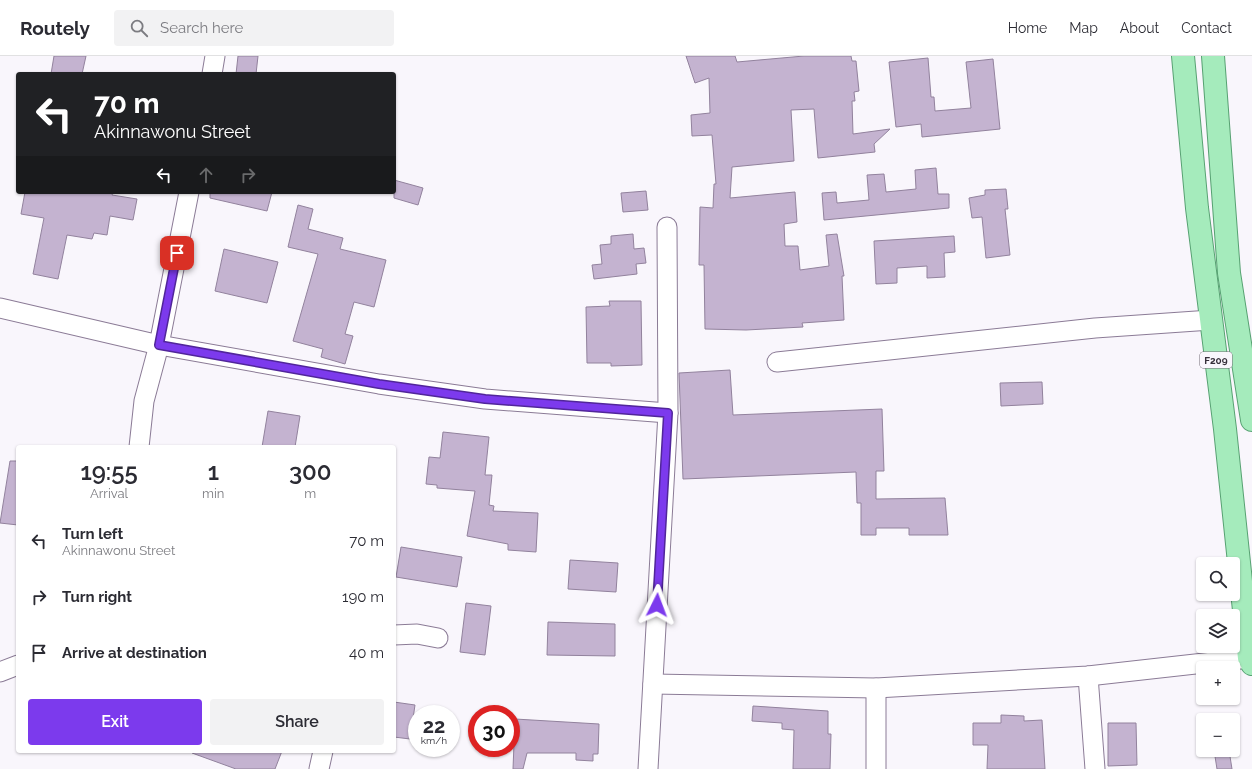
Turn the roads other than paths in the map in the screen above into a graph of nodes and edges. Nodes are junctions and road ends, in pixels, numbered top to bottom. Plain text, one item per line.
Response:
1 (214, 56) edge
2 (1183, 56) edge
3 (1213, 56) edge
4 (212, 72) edge
5 (189, 194) edge
6 (667, 227) dead end
7 (0, 308) edge
8 (1211, 320) junction
9 (159, 345) junction
10 (777, 362) dead end
11 (668, 413) junction
12 (1252, 420) edge
13 (139, 445) edge
14 (396, 635) edge
15 (438, 638) dead end
16 (1251, 660) edge
17 (16, 666) edge
18 (0, 672) edge
19 (1088, 676) junction
20 (653, 684) junction
21 (876, 688) junction
22 (323, 753) edge
23 (319, 769) edge
24 (648, 769) edge
25 (876, 769) edge
26 (1095, 769) edge

1 - 4 street
2 - 8 main road, F209
3 - 12 main road, F209
5 - 9 street
6 - 11 street
7 - 9 street
8 - 10 street
8 - 16 main road, F209
9 - 11 street
9 - 13 street
11 - 20 street
14 - 15 street
16 - 19 street
17 - 18 street
19 - 21 street
19 - 26 street
20 - 21 street
20 - 24 street
21 - 25 street
22 - 23 street

